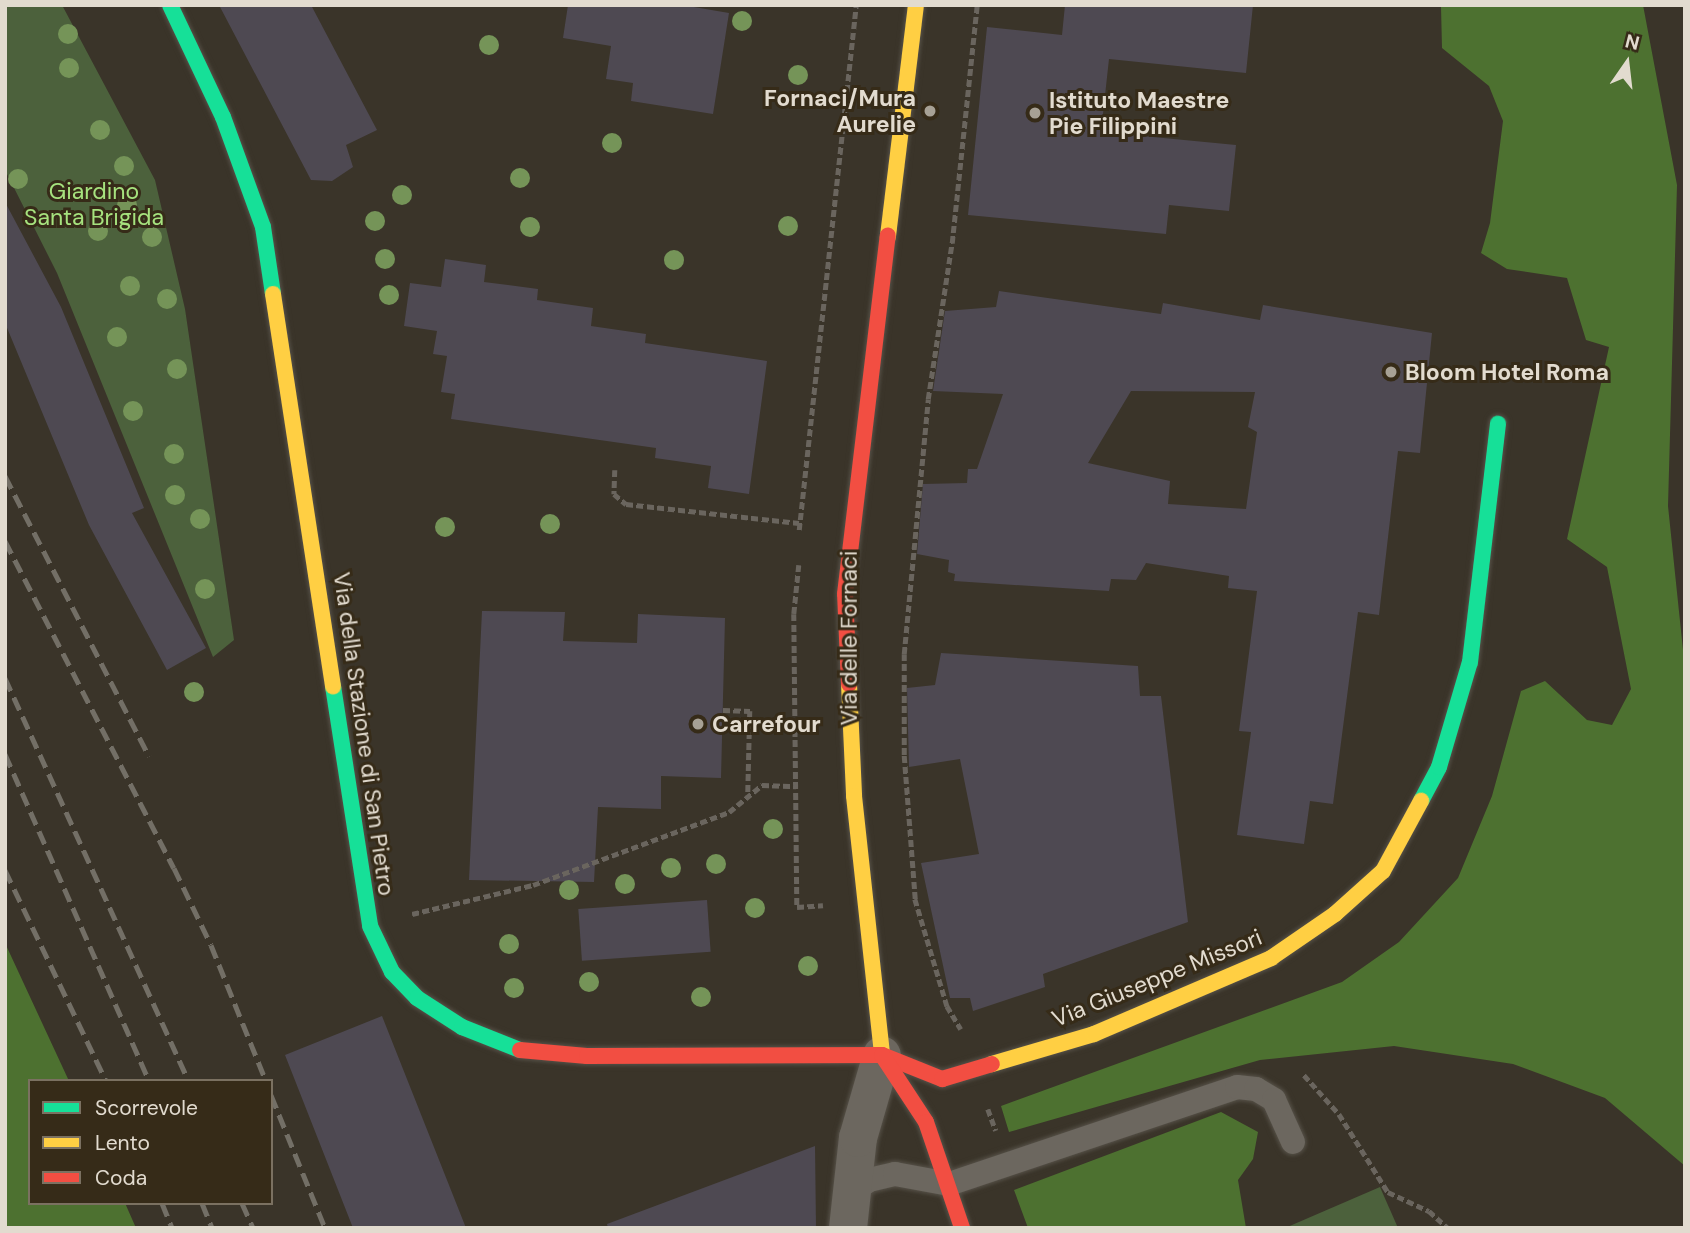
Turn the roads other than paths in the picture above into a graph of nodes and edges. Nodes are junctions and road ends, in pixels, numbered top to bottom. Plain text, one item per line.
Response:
1 (170, 5) edge
2 (916, 5) edge
3 (1498, 424) dead end
4 (882, 1055) junction
5 (1293, 1142) dead end
6 (949, 1184) junction
7 (849, 1210) edge
8 (962, 1228) edge

1 - 4 street, Via della Stazione di San Pietro
2 - 4 street, Via delle Fornaci
3 - 4 street, Via Giuseppe Missori
4 - 6 street
4 - 7 street, Via delle Fornaci
5 - 6 lane
6 - 7 lane
6 - 8 street

